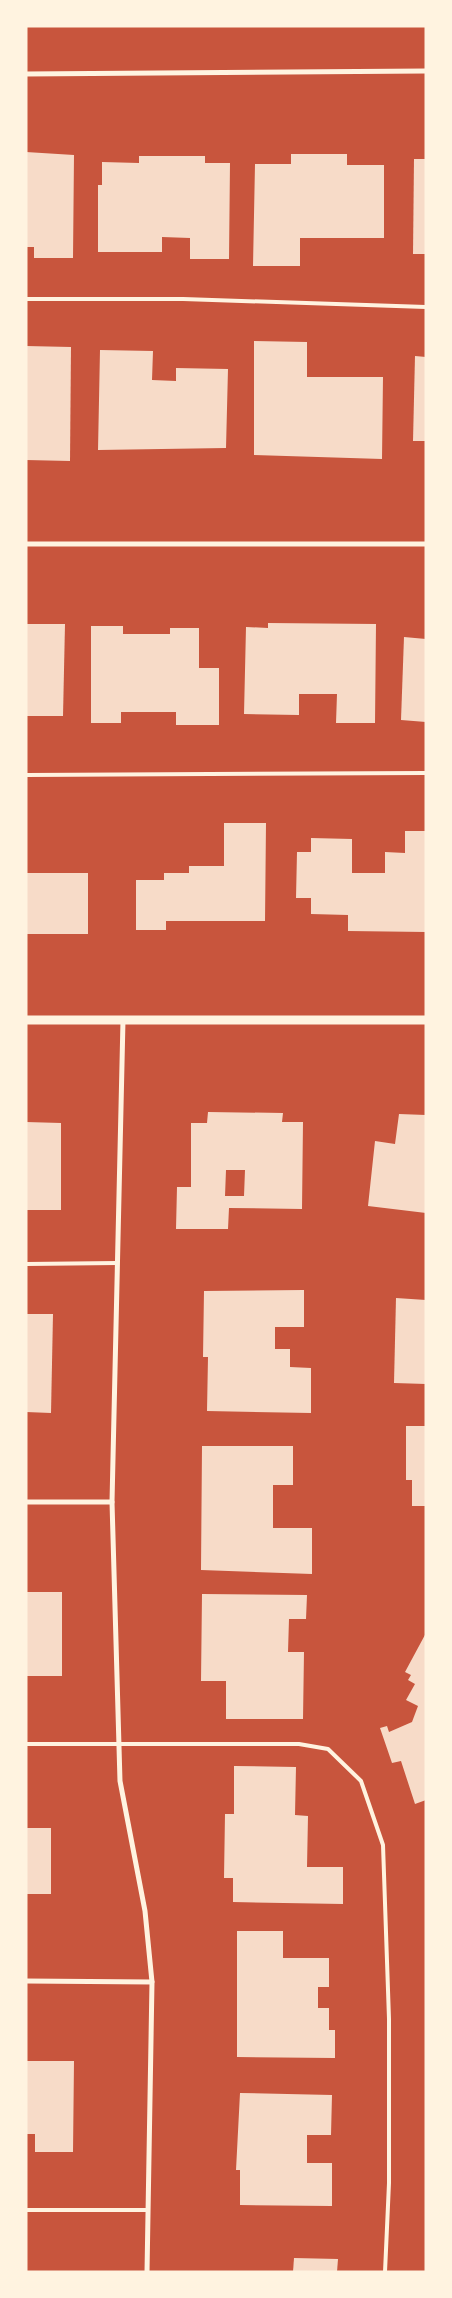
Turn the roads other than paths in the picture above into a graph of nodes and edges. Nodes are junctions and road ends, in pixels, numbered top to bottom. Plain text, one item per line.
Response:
1 (426, 71) edge
2 (26, 74) edge
3 (26, 299) edge
4 (426, 307) edge
5 (26, 544) edge
6 (426, 544) edge
7 (426, 773) edge
8 (26, 774) edge
9 (26, 1020) edge
10 (123, 1020) junction
11 (426, 1020) edge
12 (117, 1263) junction
13 (26, 1264) edge
14 (26, 1502) edge
15 (112, 1502) junction
16 (26, 1744) edge
17 (118, 1744) junction
18 (26, 1981) edge
19 (152, 1982) junction
20 (26, 2210) edge
21 (148, 2210) junction
22 (147, 2272) edge
23 (385, 2272) edge

1 - 2 street
3 - 4 lane
5 - 6 street
7 - 8 lane
9 - 10 street
10 - 11 street
10 - 12 street
12 - 13 lane
12 - 15 street
14 - 15 street
15 - 17 street
16 - 17 lane
17 - 19 street
17 - 23 lane
18 - 19 street
19 - 21 street
20 - 21 lane
21 - 22 street

